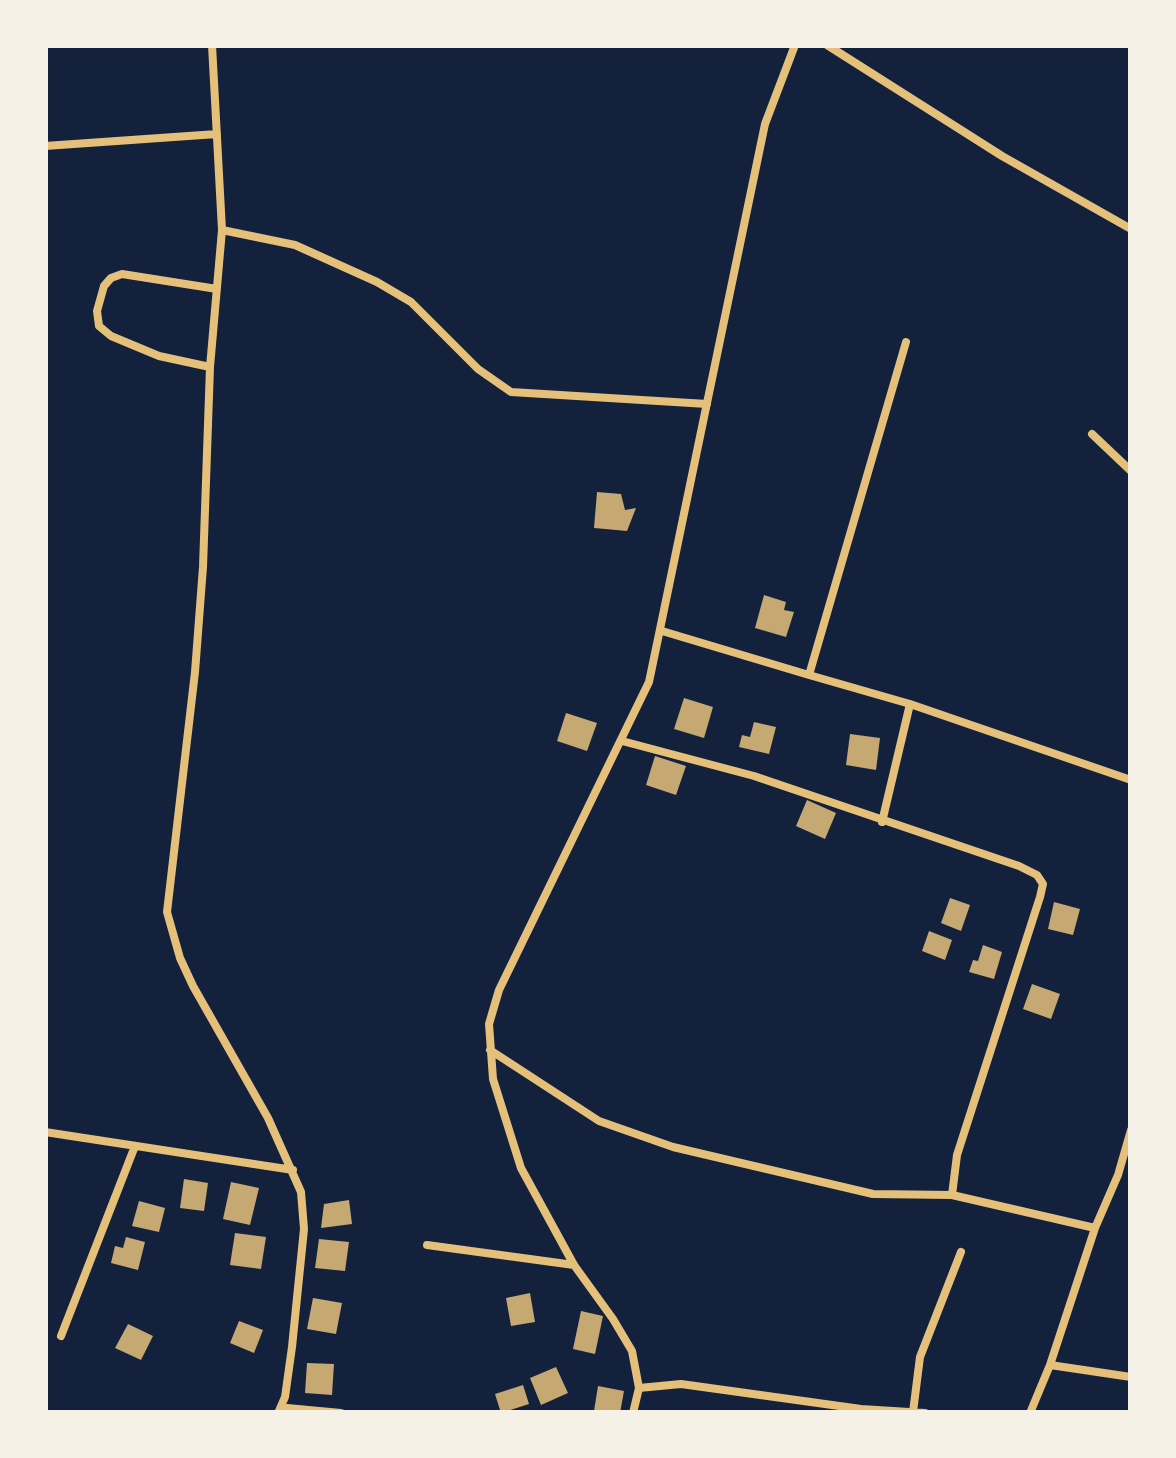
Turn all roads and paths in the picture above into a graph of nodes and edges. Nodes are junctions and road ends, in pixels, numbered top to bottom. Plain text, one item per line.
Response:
1 (212, 45) edge
2 (795, 45) edge
3 (827, 45) edge
4 (218, 134) junction
5 (45, 146) edge
6 (1131, 229) edge
7 (222, 230) junction
8 (217, 288) junction
9 (906, 342) dead end
10 (210, 367) junction
11 (707, 404) junction
12 (1092, 434) dead end
13 (1131, 471) edge
14 (662, 631) junction
15 (809, 675) junction
16 (910, 704) junction
17 (622, 741) junction
18 (1131, 780) edge
19 (882, 822) junction
20 (490, 1050) junction
21 (1131, 1130) edge
22 (45, 1132) edge
23 (135, 1146) junction
24 (293, 1170) junction
25 (952, 1195) junction
26 (1095, 1228) junction
27 (427, 1245) dead end
28 (961, 1252) dead end
29 (574, 1265) junction
30 (62, 1336) dead end
31 (1050, 1365) junction
32 (1131, 1377) edge
33 (640, 1388) junction
34 (284, 1412) edge
35 (914, 1412) edge
36 (341, 1413) edge
37 (633, 1413) edge
38 (925, 1413) edge
39 (1030, 1413) edge

1 - 4 street
2 - 11 street
3 - 6 street
4 - 5 street
4 - 7 street
7 - 8 street
7 - 11 street
8 - 10 street
8 - 10 street
9 - 15 street
10 - 24 street
11 - 14 street
12 - 13 street
14 - 15 street
14 - 17 street
15 - 16 street
16 - 18 street
16 - 19 street
17 - 19 street
17 - 20 street
19 - 25 street
20 - 25 street
20 - 29 street
21 - 26 street
22 - 23 street
23 - 24 street
23 - 30 street
24 - 34 street
25 - 26 street
26 - 31 street
27 - 29 street
28 - 35 street
29 - 33 street
31 - 32 street
31 - 39 street
33 - 35 street
33 - 37 street
34 - 36 street
35 - 38 street

